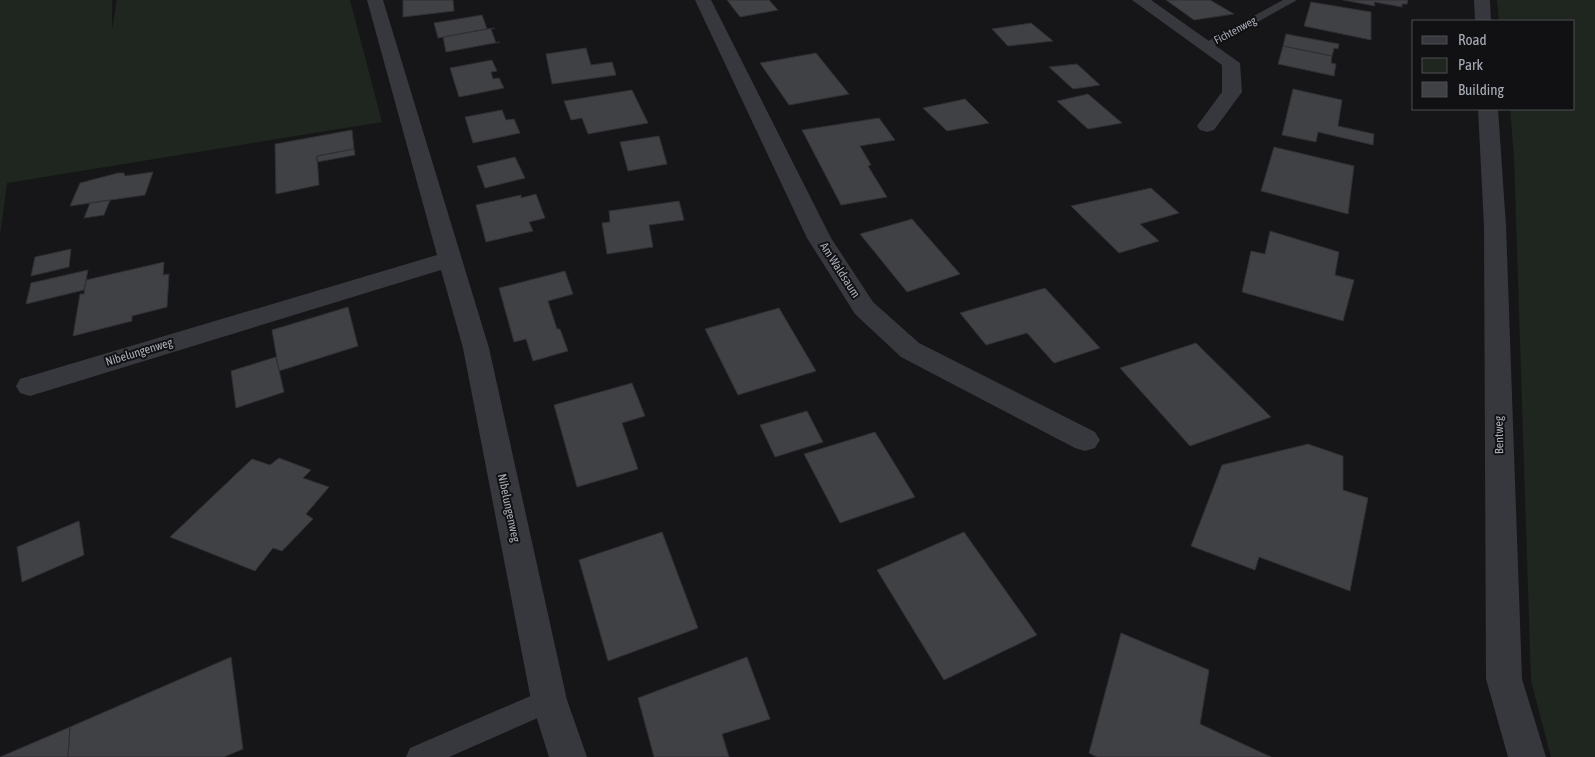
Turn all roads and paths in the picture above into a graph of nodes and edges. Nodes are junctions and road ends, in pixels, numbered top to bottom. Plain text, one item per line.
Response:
1 (375, 0) edge
2 (703, 0) edge
3 (1140, 0) edge
4 (1292, 0) edge
5 (1482, 0) edge
6 (1483, 20) edge
7 (1205, 46) junction
8 (1488, 110) edge
9 (1207, 126) dead end
10 (450, 259) junction
11 (30, 386) dead end
12 (1085, 440) dead end
13 (549, 700) junction
14 (419, 757) edge
15 (568, 757) edge
16 (1527, 757) edge

1 - 10 street, Nibelungenweg
2 - 12 street, Am Waldsaum
3 - 7 street, Fichtenweg
4 - 7 lane, Fichtenweg
5 - 6 street
7 - 9 street, Fichtenweg
8 - 16 street, Bentweg
10 - 11 street, Nibelungenweg
10 - 13 street, Nibelungenweg
13 - 14 lane
13 - 15 street, Nibelungenweg

